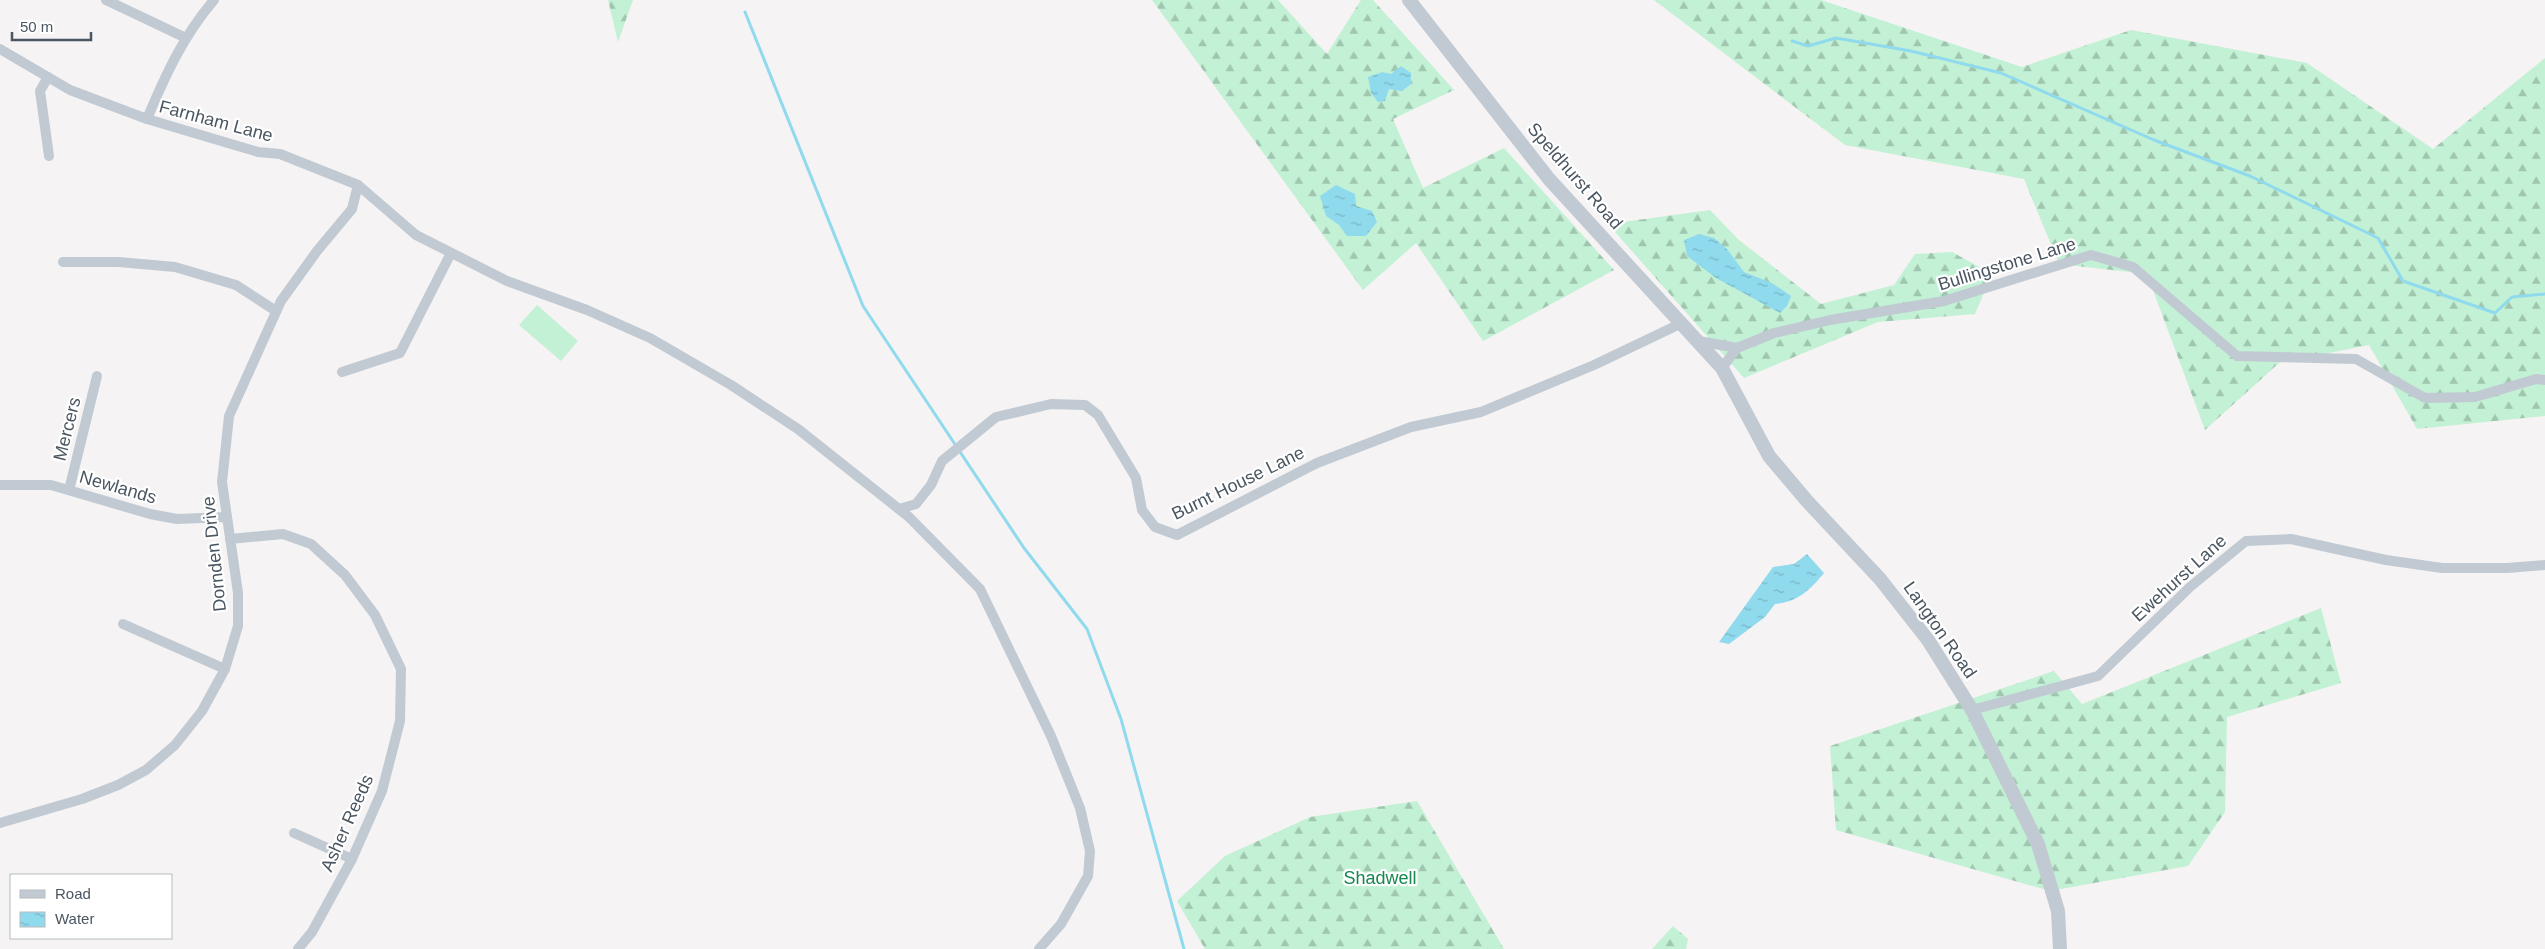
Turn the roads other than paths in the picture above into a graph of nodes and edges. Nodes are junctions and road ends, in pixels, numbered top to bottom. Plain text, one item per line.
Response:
1 (106, 0) edge
2 (214, 0) edge
3 (1409, 0) edge
4 (186, 38) junction
5 (0, 49) edge
6 (48, 77) junction
7 (147, 120) junction
8 (49, 156) dead end
9 (358, 185) junction
10 (451, 253) junction
11 (63, 262) dead end
12 (276, 312) junction
13 (1682, 323) junction
14 (1698, 341) junction
15 (1737, 348) junction
16 (1722, 368) junction
17 (342, 372) dead end
18 (96, 376) dead end
19 (2545, 380) edge
20 (0, 485) edge
21 (69, 490) junction
22 (899, 509) junction
23 (227, 516) junction
24 (230, 539) junction
25 (2545, 564) edge
26 (123, 624) dead end
27 (225, 669) junction
28 (1972, 710) junction
29 (0, 823) edge
30 (294, 832) dead end
31 (352, 859) junction
32 (298, 949) edge
33 (1039, 949) edge
34 (2060, 949) edge

1 - 4 street
2 - 4 street
3 - 13 street, Speldhurst Road
4 - 7 street
5 - 6 street, Farnham Lane
6 - 7 street, Farnham Lane
6 - 8 street
7 - 9 street, Farnham Lane
9 - 10 street, Farnham Lane
9 - 12 street, Dornden Drive
10 - 17 street
10 - 22 street, Farnham Lane
11 - 12 street
12 - 23 street, Dornden Drive
13 - 14 street, Speldhurst Road
13 - 22 street, Burnt House Lane
14 - 15 street
14 - 16 street, Speldhurst Road
15 - 16 street
15 - 19 street, Bullingstone Lane
16 - 28 street, Langton Road
18 - 21 street, Mercers
20 - 21 street, Newlands
21 - 23 street, Newlands
22 - 33 street, Farnham Lane
23 - 24 street, Dornden Drive
24 - 27 street, Dornden Drive
24 - 31 street, Asher Reeds
25 - 28 street, Ewehurst Lane
26 - 27 street
27 - 29 street, Dornden Drive
28 - 34 street, Langton Road
30 - 31 street
31 - 32 street, Asher Reeds

